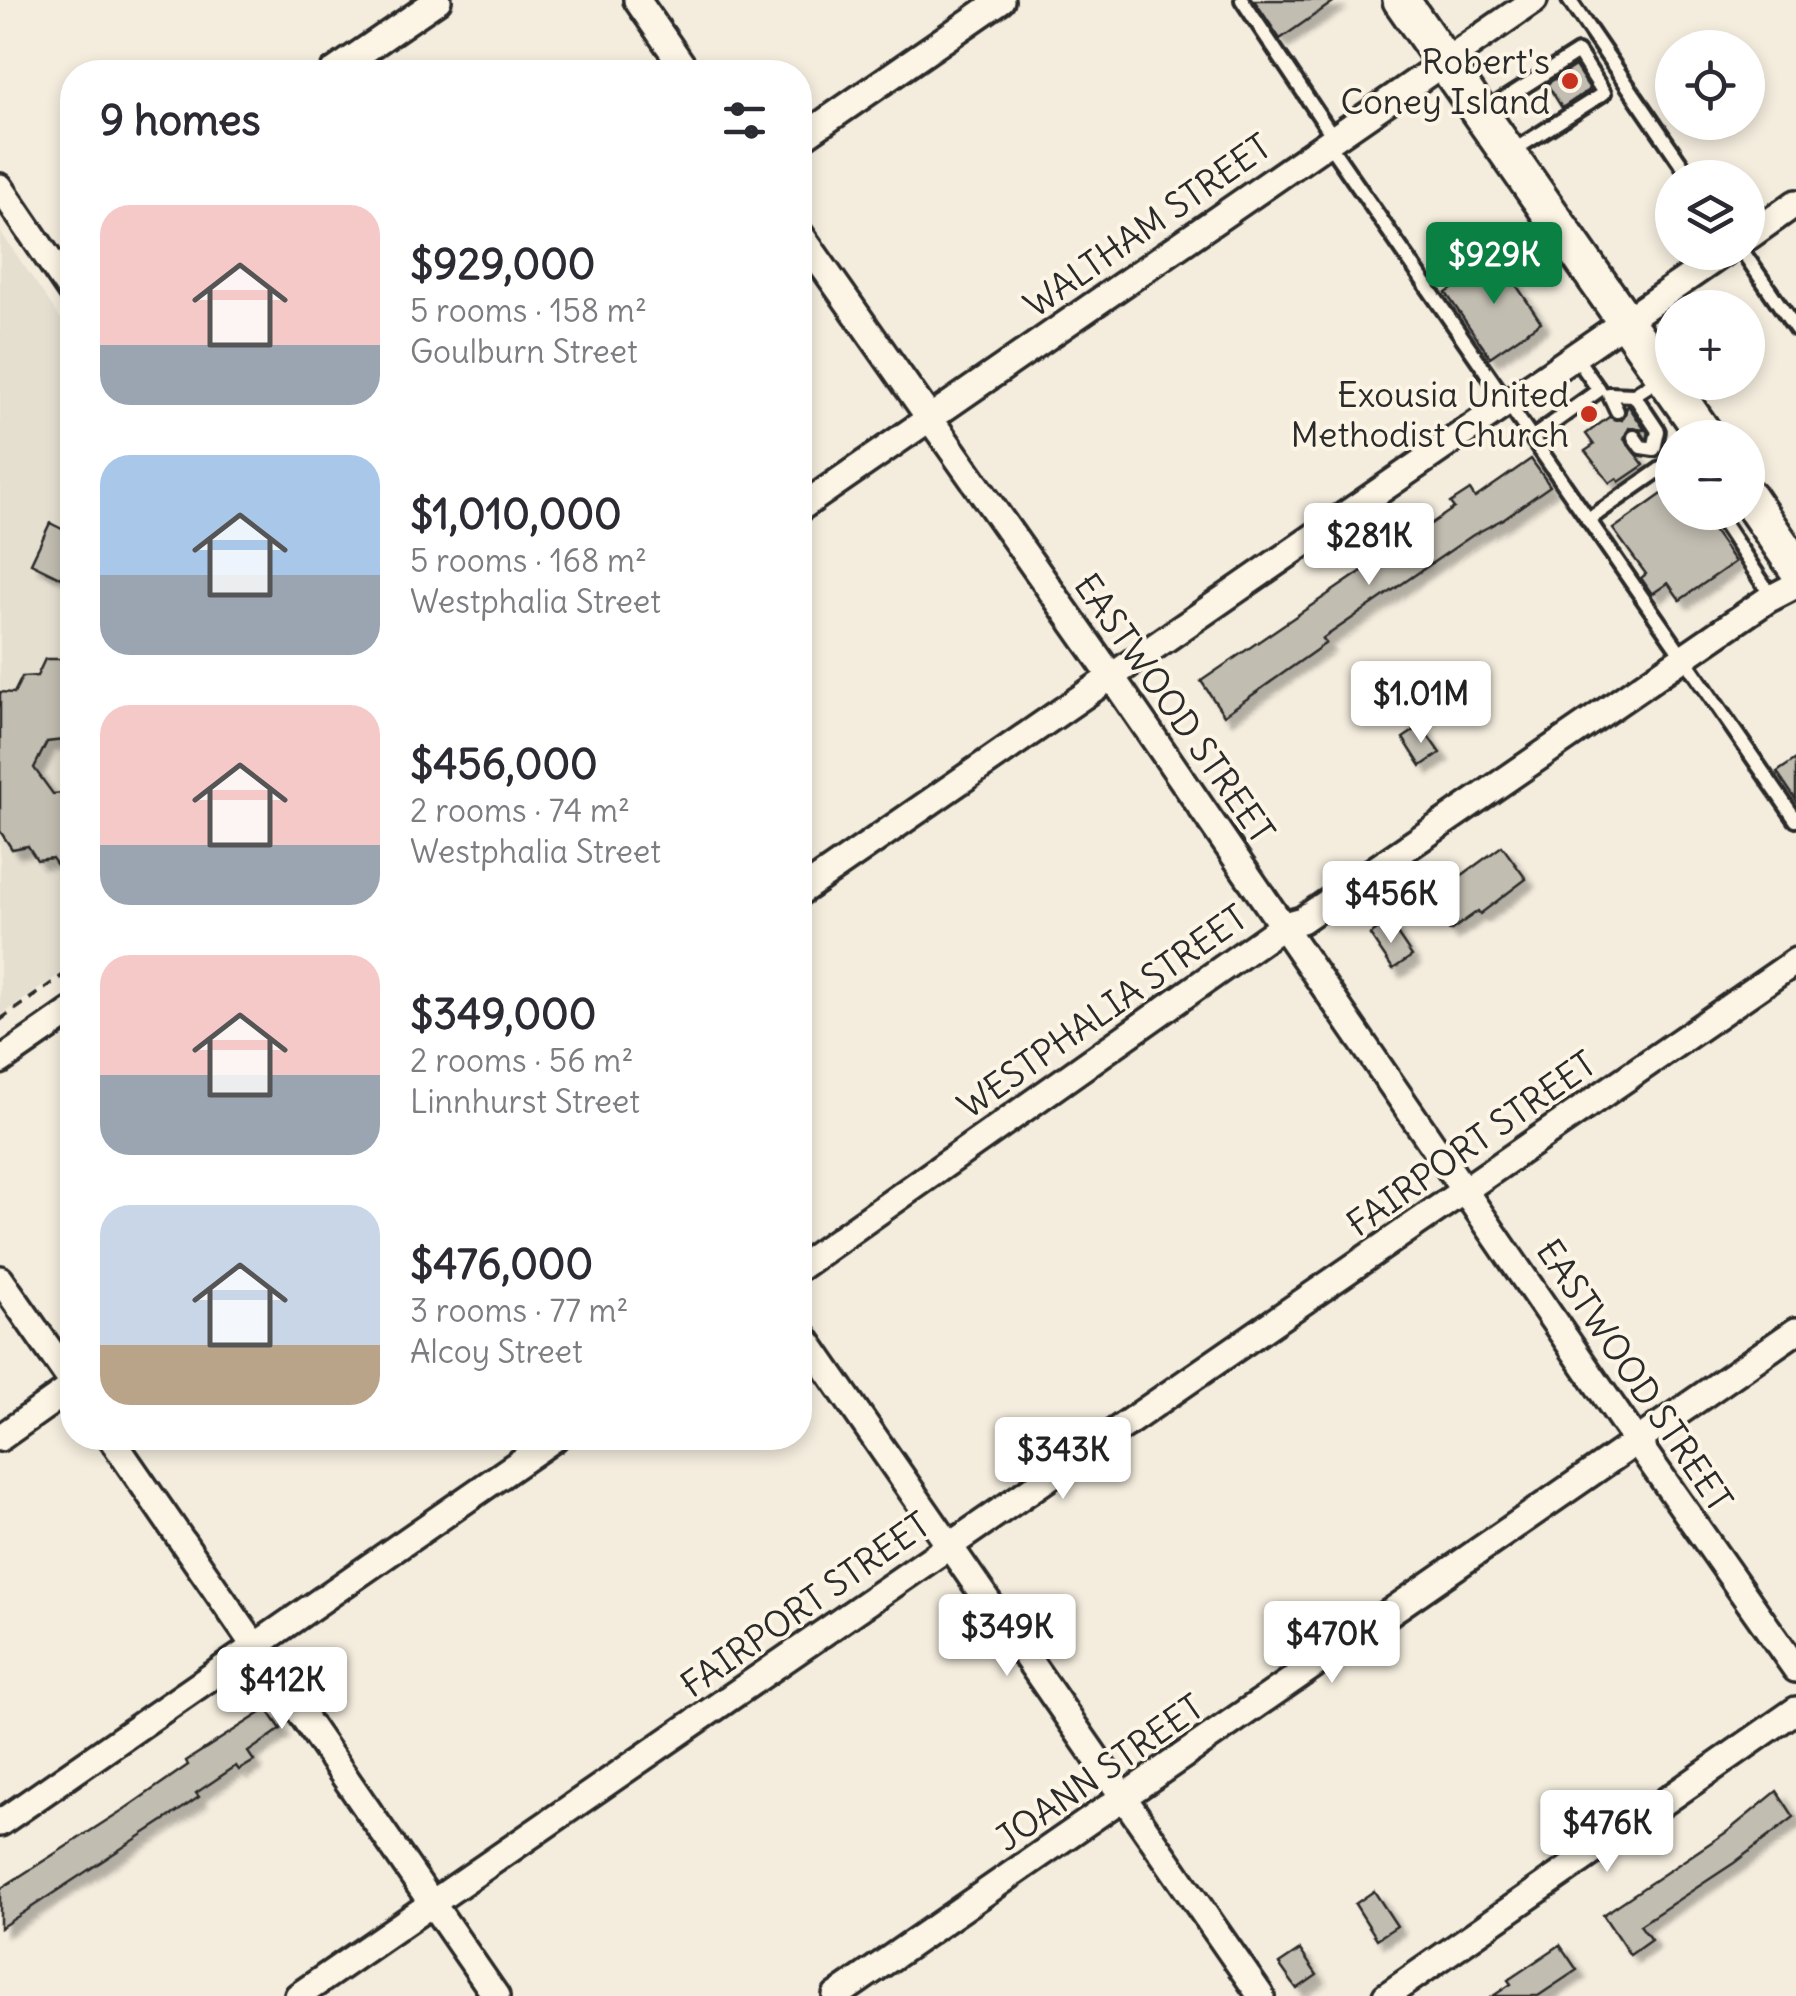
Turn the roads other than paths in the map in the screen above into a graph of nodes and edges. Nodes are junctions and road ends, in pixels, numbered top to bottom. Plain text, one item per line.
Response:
1 (438, 0) edge
2 (636, 0) edge
3 (1001, 0) edge
4 (1242, 0) edge
5 (1401, 0) edge
6 (1534, 0) edge
7 (1569, 0) edge
8 (350, 60) edge
9 (678, 60) edge
10 (1444, 62) junction
11 (1480, 114) junction
12 (812, 131) edge
13 (1331, 140) junction
14 (1508, 154) junction
15 (1680, 160) edge
16 (0, 186) edge
17 (1796, 203) edge
18 (1765, 225) edge
19 (812, 251) edge
20 (60, 256) edge
21 (1699, 270) edge
22 (1754, 270) edge
23 (1626, 320) junction
24 (1796, 330) edge
25 (1575, 356) junction
26 (1655, 363) edge
27 (1655, 382) edge
28 (1604, 392) junction
29 (1634, 396) junction
30 (1508, 402) junction
31 (1616, 412) dead end
32 (930, 419) junction
33 (1634, 437) dead end
34 (1532, 438) junction
35 (1654, 449) joint
36 (1655, 473) edge
37 (812, 500) edge
38 (1588, 520) junction
39 (1765, 521) edge
40 (1728, 530) edge
41 (1796, 567) edge
42 (1796, 585) edge
43 (1772, 597) junction
44 (1682, 658) junction
45 (1111, 676) junction
46 (1796, 820) edge
47 (812, 884) edge
48 (1284, 925) junction
49 (1796, 961) edge
50 (60, 1019) edge
51 (0, 1061) edge
52 (1465, 1189) junction
53 (812, 1259) edge
54 (0, 1278) edge
55 (1796, 1330) edge
56 (812, 1347) edge
57 (60, 1366) edge
58 (60, 1393) edge
59 (0, 1438) edge
60 (1636, 1441) junction
61 (119, 1450) edge
62 (538, 1450) edge
63 (949, 1547) junction
64 (256, 1646) junction
65 (1796, 1668) edge
66 (1796, 1710) edge
67 (1124, 1798) junction
68 (0, 1823) edge
69 (432, 1903) junction
70 (298, 1996) edge
71 (496, 1996) edge
72 (836, 1996) edge
73 (1261, 1996) edge
74 (1386, 1996) edge

1 - 8 street
2 - 9 street
3 - 12 street
4 - 13 lane
5 - 10 street
6 - 10 street, WALTHAM STREET
7 - 15 lane
10 - 11 street
10 - 13 street, WALTHAM STREET
11 - 14 street
11 - 14 lane
13 - 30 lane
13 - 32 street, WALTHAM STREET
14 - 23 street
16 - 20 street
17 - 18 street
19 - 32 street, EASTWOOD STREET
21 - 23 street
22 - 24 lane
23 - 25 street
23 - 26 street
25 - 28 lane
25 - 30 street
27 - 29 lane
28 - 29 lane
28 - 31 lane
28 - 34 lane
29 - 35 lane
30 - 34 lane
30 - 45 street
32 - 37 street, WALTHAM STREET
32 - 45 street, EASTWOOD STREET
33 - 35 lane
34 - 38 lane
36 - 38 lane
38 - 44 lane
39 - 41 street
40 - 43 lane
42 - 43 street, WESTPHALIA STREET
43 - 44 street, WESTPHALIA STREET
44 - 46 lane
44 - 48 street, WESTPHALIA STREET
45 - 47 street
45 - 48 street, EASTWOOD STREET
48 - 52 street, EASTWOOD STREET
48 - 53 street, WESTPHALIA STREET
49 - 52 street, FAIRPORT STREET
50 - 51 street
52 - 60 street, EASTWOOD STREET
52 - 63 street, FAIRPORT STREET
54 - 57 street
55 - 60 street, JOANN STREET
56 - 63 street
58 - 59 street
60 - 65 street, EASTWOOD STREET
60 - 67 street, JOANN STREET
61 - 64 street
62 - 64 street
63 - 67 street
63 - 69 street, FAIRPORT STREET
64 - 68 street
64 - 69 street
66 - 74 street
67 - 72 street, JOANN STREET
67 - 73 street
69 - 70 street, FAIRPORT STREET
69 - 71 street

